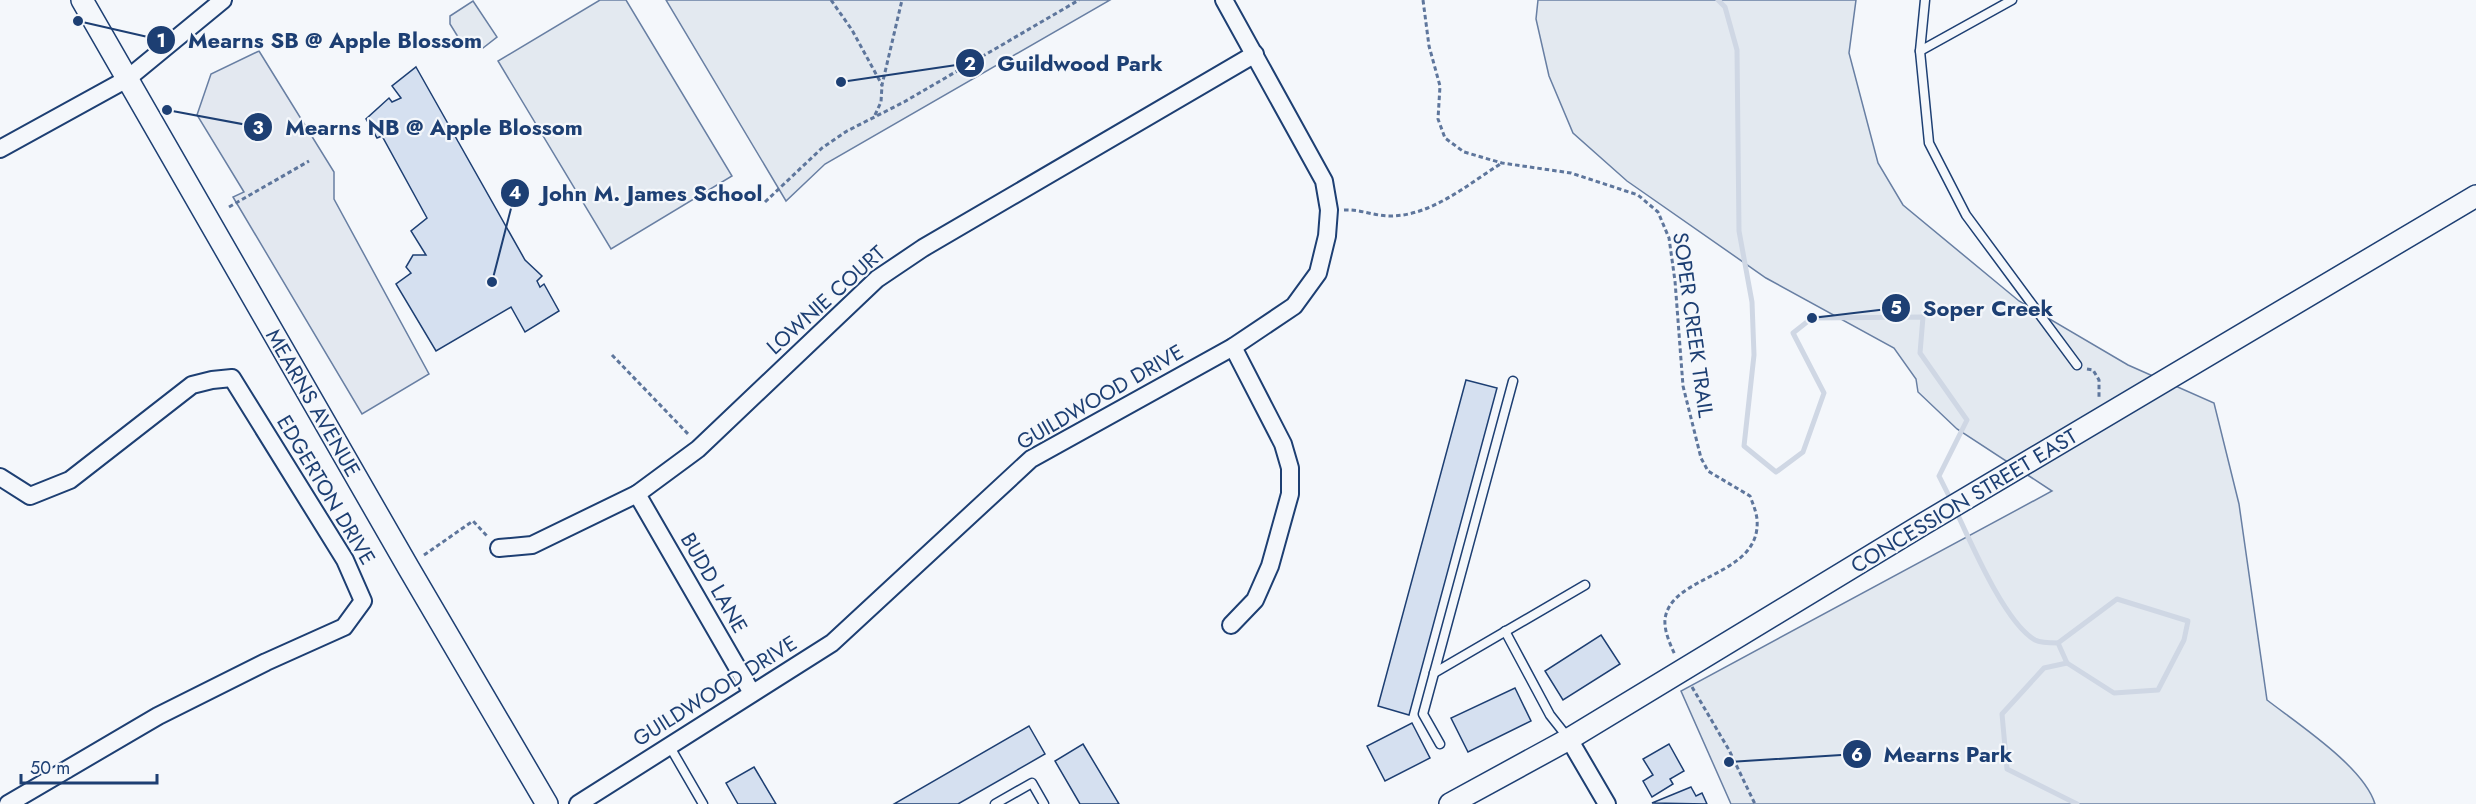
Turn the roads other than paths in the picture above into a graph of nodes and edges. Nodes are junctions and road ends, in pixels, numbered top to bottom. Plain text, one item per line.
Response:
1 (82, 0) edge
2 (223, 0) edge
3 (1224, 0) edge
4 (1925, 0) edge
5 (2012, 0) edge
6 (1920, 51) junction
7 (1256, 54) junction
8 (127, 79) junction
9 (0, 149) edge
10 (2476, 196) edge
11 (1233, 347) junction
12 (2077, 365) road end
13 (1514, 381) dead end
14 (0, 477) edge
15 (637, 494) junction
16 (498, 548) road end
17 (1585, 585) dead end
18 (1231, 625) dead end
19 (1505, 631) junction
20 (1434, 673) junction
21 (752, 693) junction
22 (1569, 739) junction
23 (1440, 744) dead end
24 (670, 747) junction
25 (8, 804) edge
26 (547, 804) edge
27 (578, 804) edge
28 (703, 804) edge
29 (994, 804) edge
30 (1044, 804) edge
31 (1450, 804) edge
32 (1607, 804) edge

1 - 8 street, MEARNS AVENUE
2 - 8 street
3 - 7 street, GUILDWOOD DRIVE
4 - 6 lane
5 - 6 lane
6 - 12 lane
7 - 11 street, GUILDWOOD DRIVE
7 - 15 street, LOWNIE COURT
8 - 9 street
8 - 26 street, MEARNS AVENUE
10 - 22 street, CONCESSION STREET EAST
11 - 18 street
11 - 21 street, GUILDWOOD DRIVE
13 - 20 lane
14 - 25 street, EDGERTON DRIVE
15 - 16 street, LOWNIE COURT
15 - 21 street, BUDD LANE
17 - 19 lane
19 - 20 lane
19 - 22 lane
20 - 23 lane
21 - 24 street, GUILDWOOD DRIVE
22 - 31 street, CONCESSION STREET EAST
22 - 32 street
24 - 27 street, GUILDWOOD DRIVE
24 - 28 lane
29 - 30 lane

